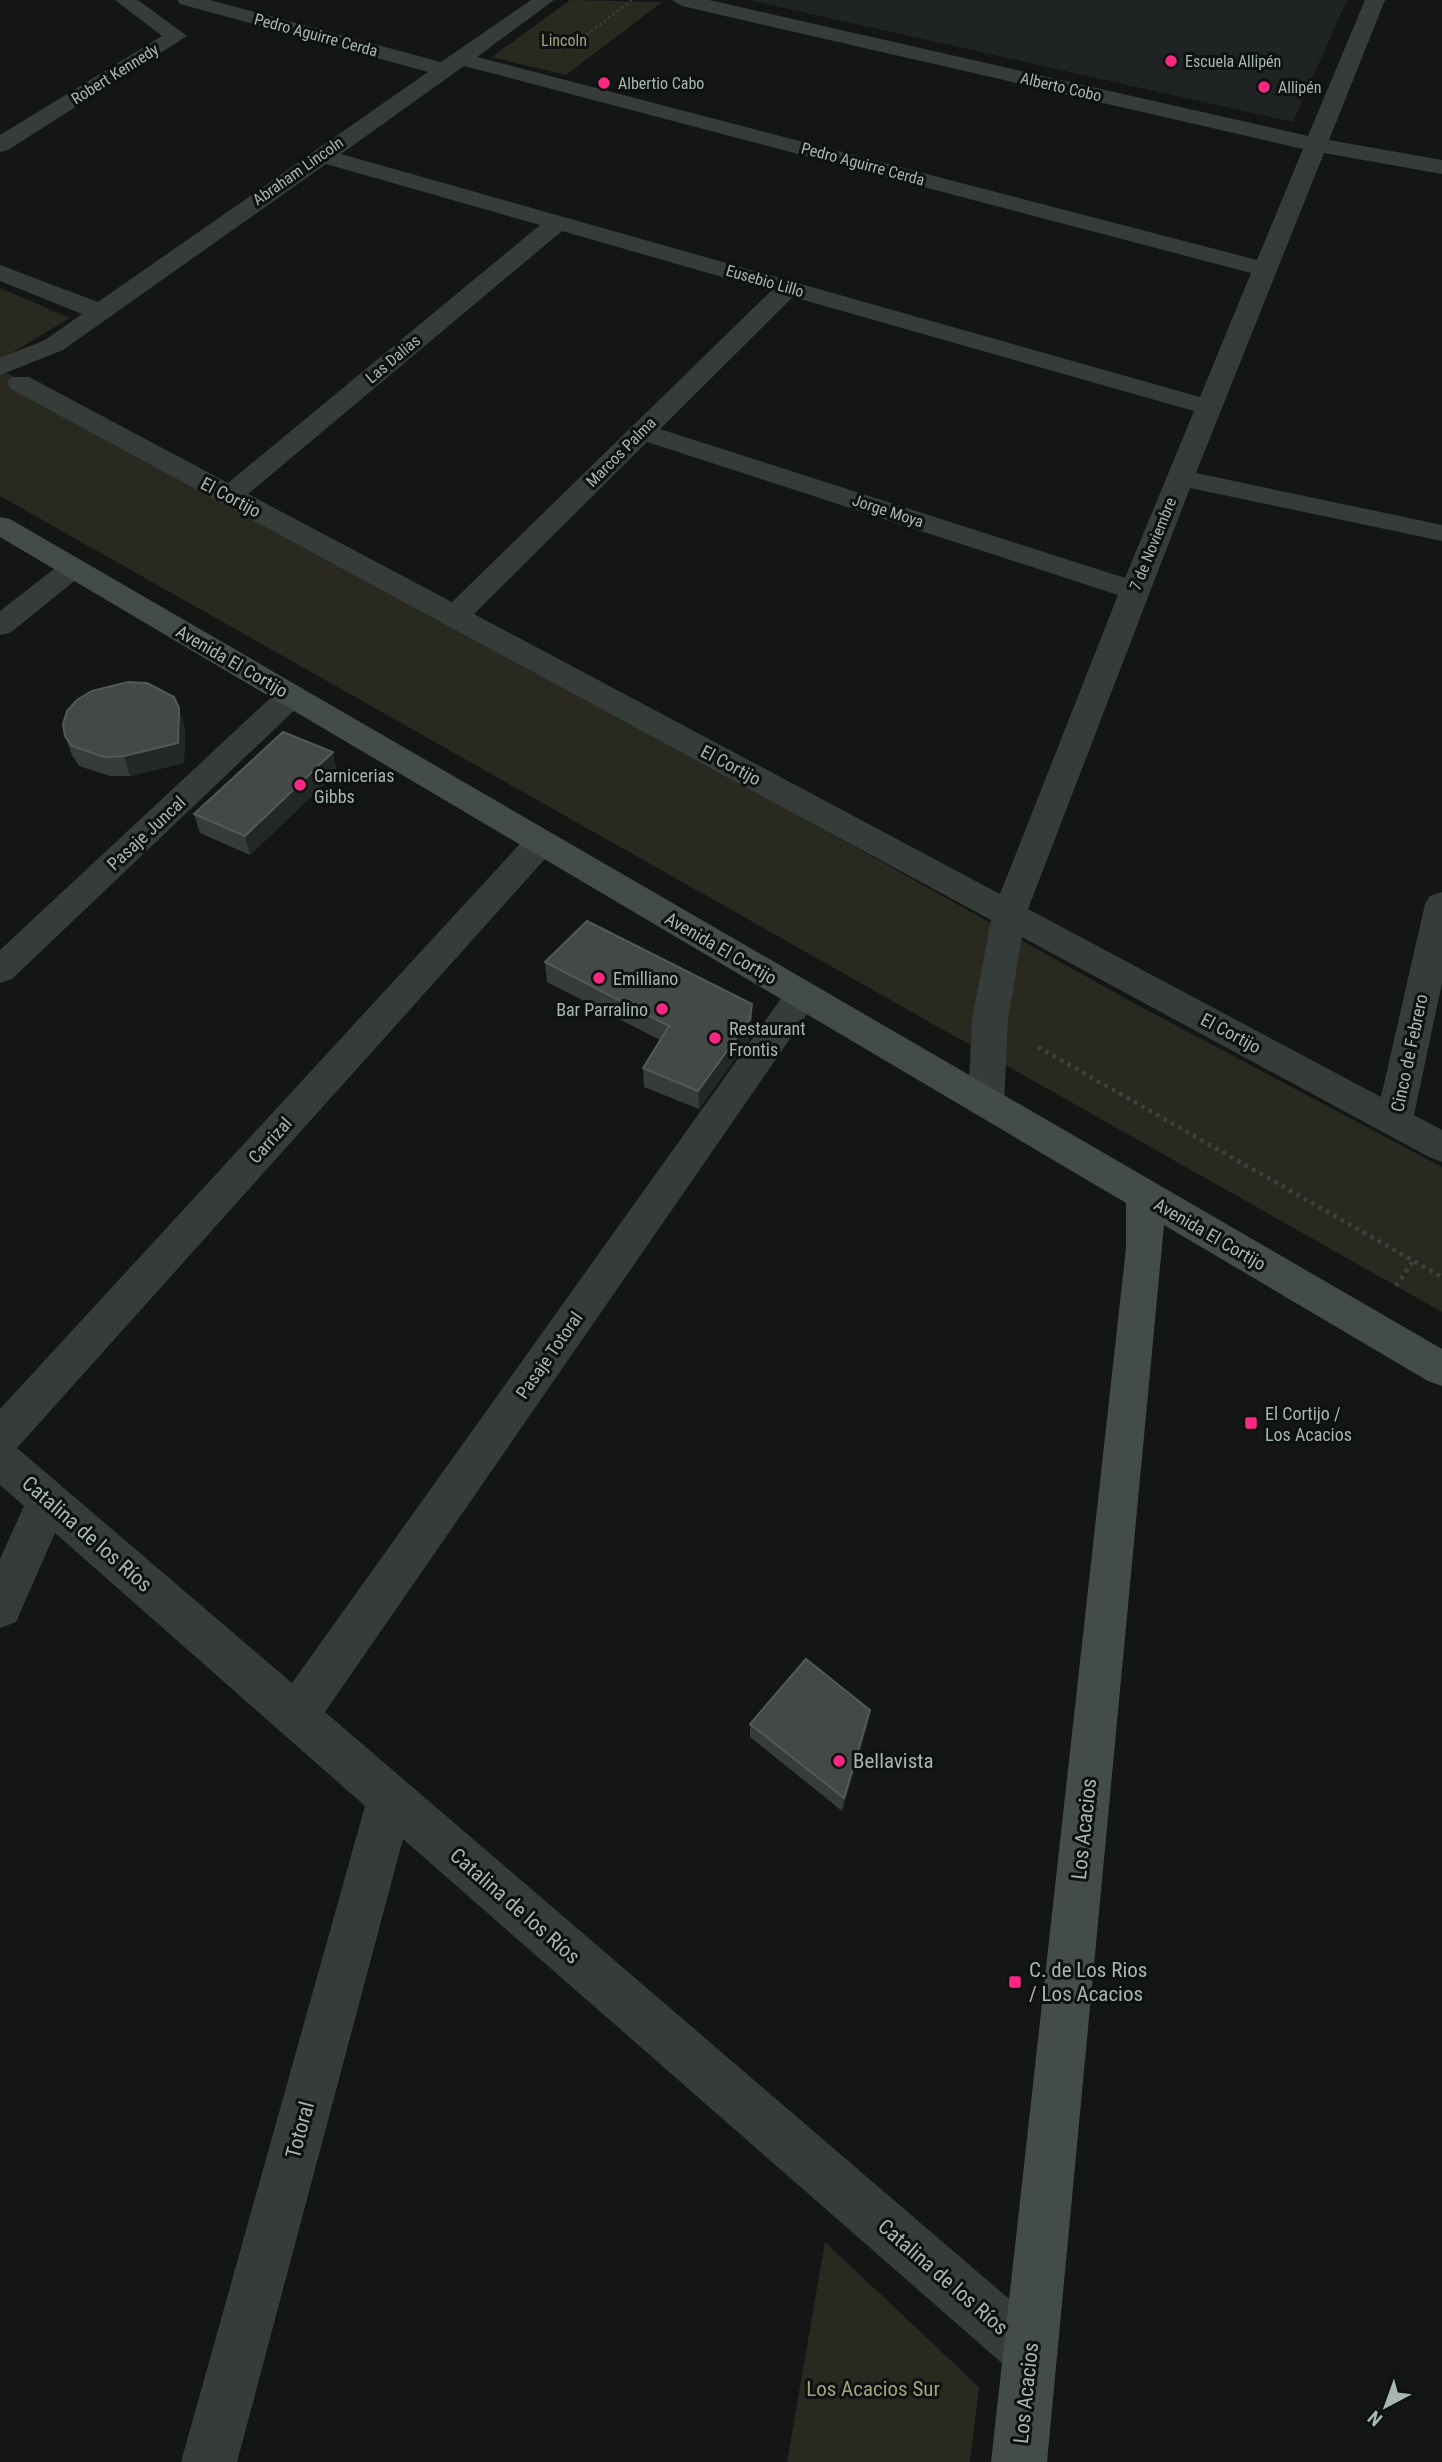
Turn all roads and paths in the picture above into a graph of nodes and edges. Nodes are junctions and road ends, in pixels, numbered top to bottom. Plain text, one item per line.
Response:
1 (125, 0) edge
2 (187, 0) edge
3 (544, 0) edge
4 (632, 0) edge
5 (682, 0) edge
6 (1375, 0) edge
7 (568, 49) dead end
8 (453, 64) junction
9 (0, 145) edge
10 (1316, 145) junction
11 (321, 155) junction
12 (1442, 167) edge
13 (558, 222) junction
14 (1265, 269) junction
15 (0, 272) edge
16 (788, 288) junction
17 (100, 312) junction
18 (9, 383) edge
19 (1208, 407) junction
20 (642, 432) junction
21 (1180, 478) junction
22 (229, 496) junction
23 (0, 525) edge
24 (1442, 533) edge
25 (73, 568) junction
26 (1134, 591) junction
27 (454, 617) junction
28 (0, 626) edge
29 (291, 696) junction
30 (541, 842) junction
31 (1442, 904) edge
32 (1009, 915) junction
33 (0, 970) edge
34 (802, 995) junction
35 (990, 1020) junction
36 (986, 1103) junction
37 (1394, 1121) junction
38 (1442, 1147) edge
39 (1145, 1196) junction
40 (1442, 1277) edge
41 (1442, 1370) edge
42 (0, 1438) edge
43 (0, 1459) edge
44 (48, 1500) junction
45 (0, 1608) edge
46 (296, 1716) junction
47 (391, 1798) junction
48 (1031, 2353) junction
49 (209, 2462) edge
50 (1019, 2462) edge

1 - 9 street, Robert Kennedy
2 - 8 street, Pedro Aguirre Cerda
3 - 8 street, Abraham Lincoln
4 - 7 path
5 - 10 street, Alberto Cobo
6 - 10 street, 7 de Noviembre
8 - 11 street, Abraham Lincoln
8 - 14 street, Pedro Aguirre Cerda
10 - 12 street, Alberto Cobo
10 - 14 street, 7 de Noviembre
11 - 13 street, Eusebio Lillo
11 - 17 street, Abraham Lincoln
13 - 16 street, Eusebio Lillo
13 - 22 street, Las Dalias
14 - 19 street, 7 de Noviembre
15 - 17 street
16 - 19 street, Eusebio Lillo
16 - 20 street, Marcos Palma
17 - 18 street, Abraham Lincoln
18 - 22 street, El Cortijo
19 - 21 street, 7 de Noviembre
20 - 26 street, Jorge Moya
20 - 27 street, Marcos Palma
21 - 24 street
21 - 26 street, 7 de Noviembre
22 - 27 street, El Cortijo
23 - 25 street, Avenida El Cortijo
25 - 28 street
25 - 29 street, Avenida El Cortijo
26 - 32 street, 7 de Noviembre
27 - 32 street, El Cortijo
29 - 30 street, Avenida El Cortijo
29 - 33 street, Pasaje Juncal
30 - 34 street, Avenida El Cortijo
30 - 42 street, Carrizal
31 - 37 street, Cinco de Febrero
32 - 35 street, 7 de Noviembre
32 - 37 street, El Cortijo
34 - 36 street, Avenida El Cortijo
34 - 46 street, Pasaje Totoral
35 - 36 street, 7 de Noviembre
35 - 40 path
36 - 39 street, Avenida El Cortijo
37 - 38 street, El Cortijo
39 - 41 street, Avenida El Cortijo
39 - 48 street, Los Acacios
43 - 44 street, Catalina de los Ríos
44 - 45 street
44 - 46 street, Catalina de los Ríos
46 - 47 street, Catalina de los Ríos
47 - 48 street, Catalina de los Ríos
47 - 49 street, Totoral
48 - 50 street, Los Acacios

